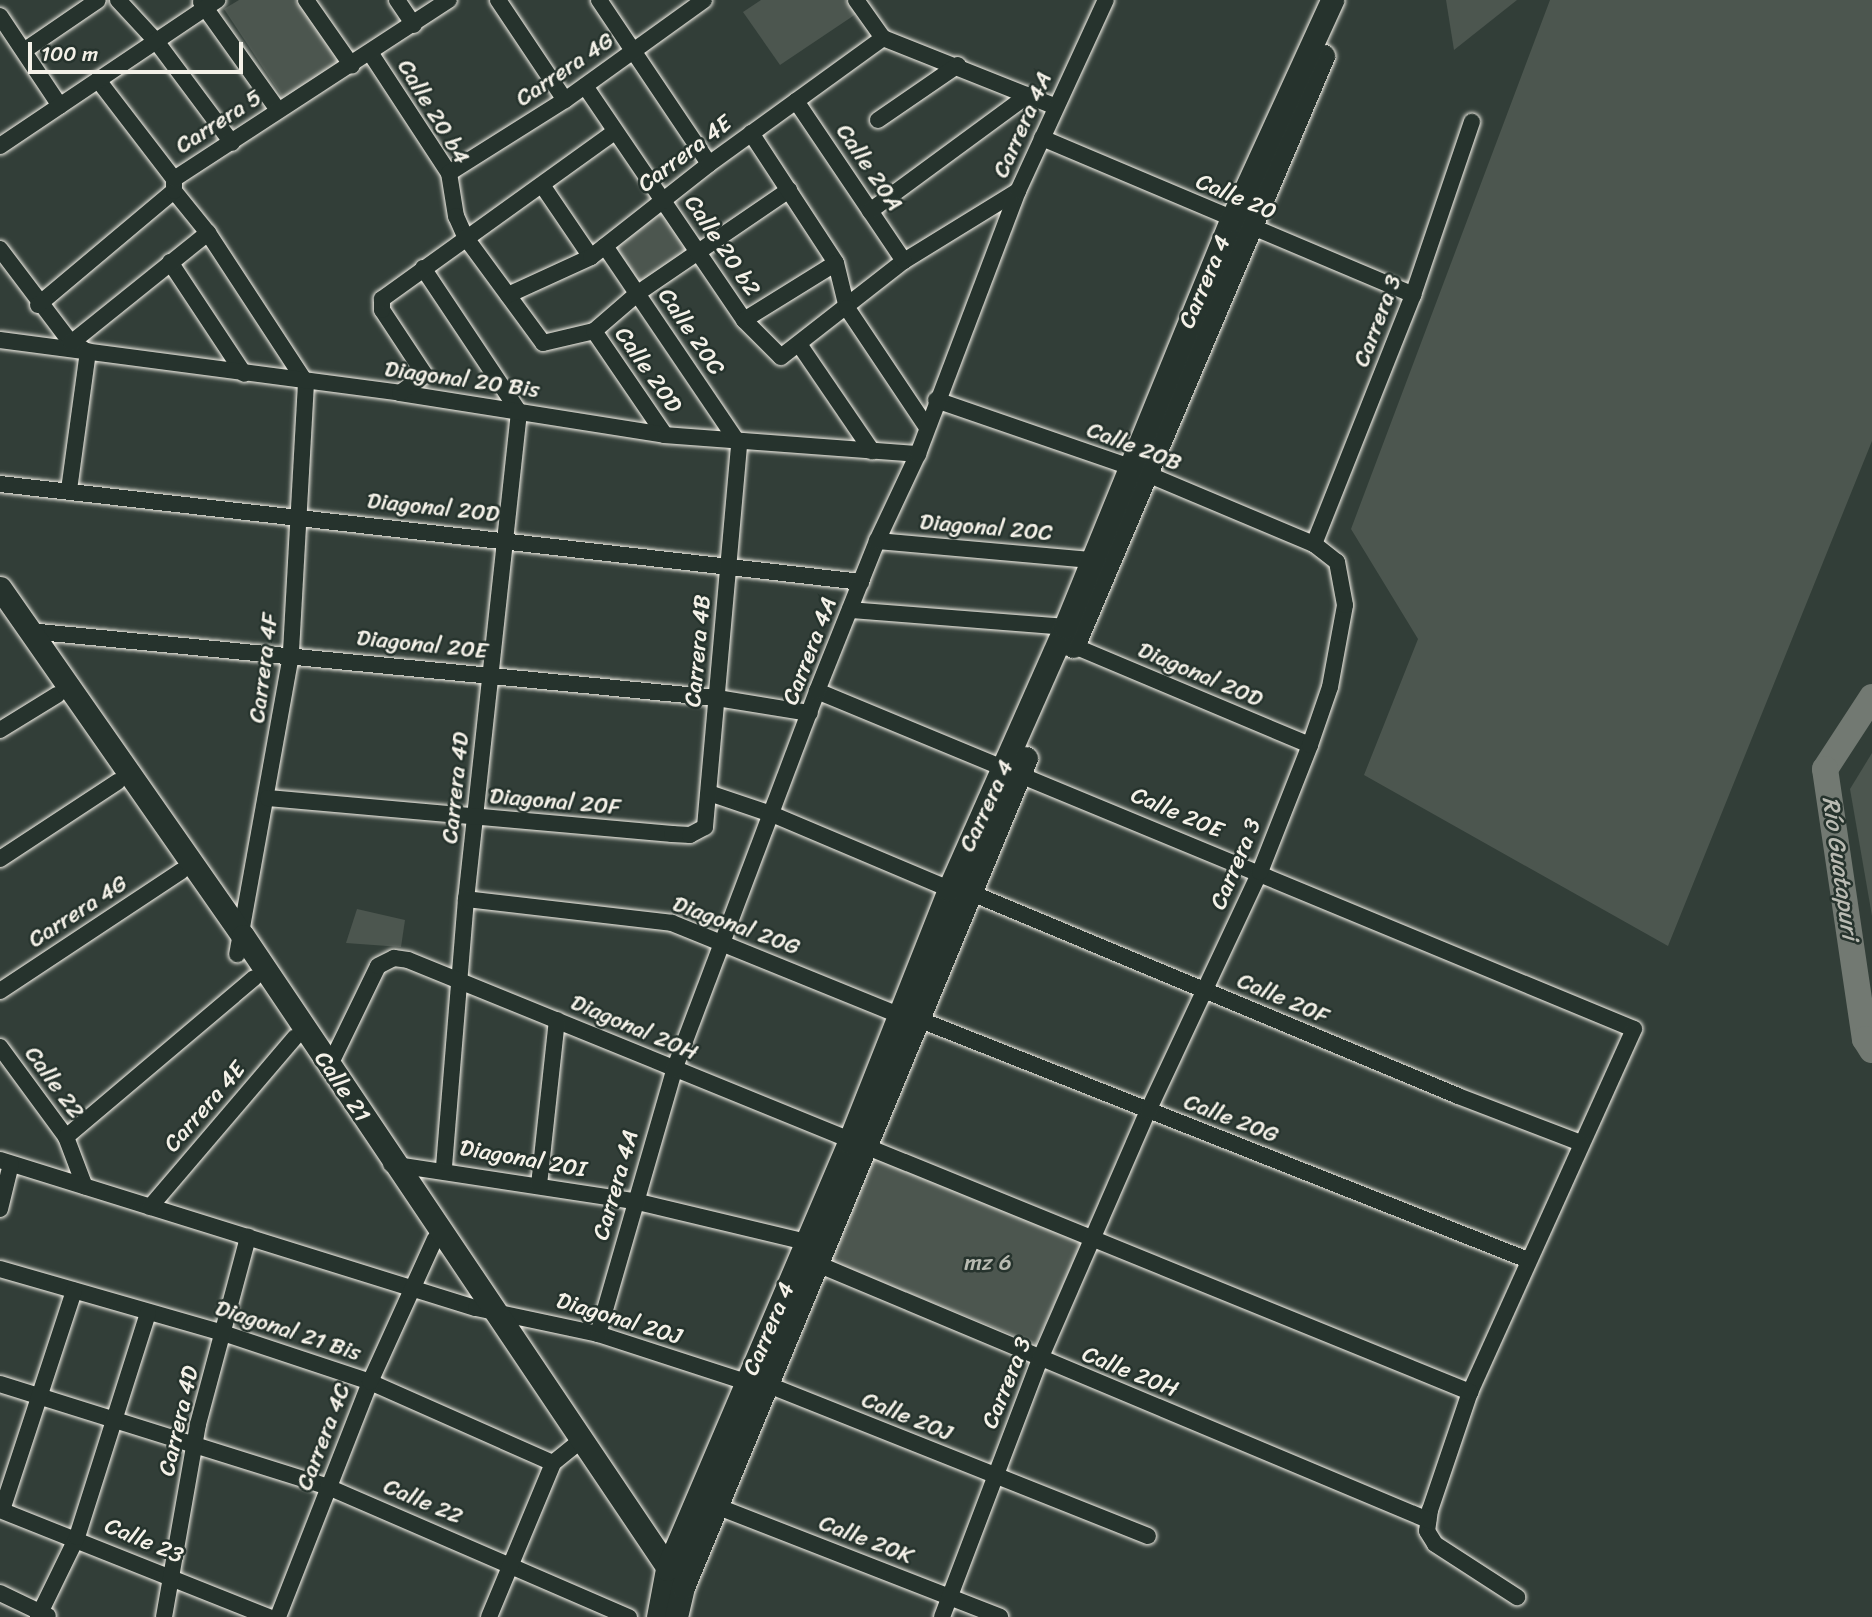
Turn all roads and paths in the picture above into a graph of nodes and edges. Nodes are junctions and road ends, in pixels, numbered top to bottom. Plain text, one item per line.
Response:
1 (98, 0) edge
2 (118, 0) edge
3 (306, 0) edge
4 (397, 0) edge
5 (449, 0) edge
6 (498, 0) edge
7 (599, 0) edge
8 (704, 0) edge
9 (856, 0) edge
10 (1106, 0) edge
11 (1332, 0) edge
12 (1347, 0) edge
13 (208, 3) edge
14 (0, 16) edge
15 (414, 24) junction
16 (883, 38) junction
17 (156, 41) junction
18 (25, 50) junction
19 (634, 51) junction
20 (371, 54) junction
21 (958, 65) junction
22 (352, 66) junction
23 (98, 80) junction
24 (585, 86) junction
25 (1028, 95) junction
26 (565, 100) junction
27 (796, 101) junction
28 (60, 106) junction
29 (1056, 107) junction
30 (278, 110) junction
31 (878, 120) dead end
32 (1472, 122) dead end
33 (614, 132) junction
34 (751, 133) junction
35 (1042, 138) junction
36 (232, 143) junction
37 (0, 146) edge
38 (709, 164) junction
39 (449, 173) junction
40 (174, 185) junction
41 (541, 185) junction
42 (789, 190) junction
43 (1018, 191) junction
44 (663, 199) junction
45 (870, 211) junction
46 (1241, 225) junction
47 (208, 233) junction
48 (466, 238) junction
49 (605, 246) junction
50 (0, 249) edge
51 (698, 252) junction
52 (592, 257) junction
53 (904, 261) junction
54 (170, 262) junction
55 (836, 263) junction
56 (423, 268) junction
57 (638, 293) junction
58 (508, 295) junction
59 (1413, 295) junction
60 (38, 305) junction
61 (847, 308) junction
62 (744, 320) junction
63 (594, 331) junction
64 (0, 341) edge
65 (71, 342) junction
66 (799, 344) junction
67 (88, 351) junction
68 (244, 374) junction
69 (306, 383) junction
70 (400, 393) junction
71 (936, 400) junction
72 (519, 412) junction
73 (926, 426) junction
74 (665, 435) junction
75 (739, 444) junction
76 (872, 452) junction
77 (918, 454) junction
78 (1138, 471) junction
79 (0, 484) edge
80 (69, 490) junction
81 (300, 518) junction
82 (503, 538) junction
83 (877, 541) junction
84 (1314, 544) junction
85 (1091, 561) junction
86 (728, 566) junction
87 (861, 582) junction
88 (0, 588) edge
89 (0, 610) edge
90 (850, 610) junction
91 (29, 631) junction
92 (1069, 637) junction
93 (291, 655) junction
94 (490, 675) junction
95 (817, 691) junction
96 (57, 695) junction
97 (717, 698) junction
98 (810, 713) junction
99 (0, 730) edge
100 (1310, 745) junction
101 (1013, 769) junction
102 (117, 782) junction
103 (709, 793) junction
104 (268, 798) junction
105 (774, 815) junction
106 (475, 819) junction
107 (672, 834) joint
108 (0, 859) edge
109 (181, 871) junction
110 (1260, 872) junction
111 (959, 890) junction
112 (466, 899) junction
113 (722, 943) junction
114 (240, 945) junction
115 (254, 978) junction
116 (461, 982) junction
117 (1204, 990) junction
118 (0, 991) edge
119 (908, 1017) junction
120 (557, 1020) junction
121 (295, 1037) junction
122 (0, 1046) edge
123 (328, 1069) junction
124 (674, 1070) junction
125 (1148, 1111) junction
126 (66, 1137) junction
127 (1581, 1143) junction
128 (856, 1145) junction
129 (5, 1162) edge
130 (390, 1164) junction
131 (444, 1169) junction
132 (540, 1185) junction
133 (85, 1186) junction
134 (634, 1201) junction
135 (150, 1207) junction
136 (0, 1209) edge
137 (1096, 1236) junction
138 (248, 1237) junction
139 (435, 1239) junction
140 (811, 1253) junction
141 (1528, 1260) junction
142 (0, 1269) edge
143 (412, 1289) junction
144 (74, 1291) junction
145 (483, 1308) junction
146 (148, 1313) junction
147 (223, 1333) junction
148 (598, 1334) junction
149 (1040, 1359) junction
150 (370, 1382) junction
151 (756, 1383) junction
152 (0, 1384) edge
153 (1470, 1392) junction
154 (38, 1397) junction
155 (115, 1417) junction
156 (194, 1443) junction
157 (575, 1444) junction
158 (553, 1463) junction
159 (996, 1478) junction
160 (328, 1486) junction
161 (716, 1506) junction
162 (1, 1510) edge
163 (1428, 1520) junction
164 (1148, 1536) dead end
165 (77, 1537) junction
166 (510, 1564) junction
167 (667, 1569) junction
168 (173, 1578) junction
169 (0, 1593) edge
170 (951, 1597) junction
171 (1517, 1597) dead end
172 (671, 1605) edge
173 (42, 1615) edge
174 (164, 1617) edge
175 (269, 1617) edge
176 (278, 1617) edge
177 (489, 1617) edge
178 (629, 1617) edge
179 (942, 1617) edge
180 (1000, 1617) edge

1 - 18 street
2 - 17 street
3 - 22 street
4 - 15 street
5 - 15 street, Carrera 5
6 - 26 street
7 - 19 street
8 - 19 street, Carrera 4G
9 - 16 street
10 - 29 street, Carrera 4A
11 - 46 main road, Carrera 4
12 - 46 main road, Carrera 4
13 - 17 street
13 - 30 street
14 - 18 street
15 - 20 street, Carrera 5
16 - 21 street
16 - 27 street, Carrera 4E
17 - 23 street
17 - 36 street
18 - 28 street
19 - 24 street, Carrera 4G
19 - 38 street
20 - 22 street, Carrera 5
20 - 39 street, Calle 20 b4
21 - 25 street
21 - 31 street
22 - 30 street, Carrera 5
23 - 28 street
23 - 40 street
24 - 26 street, Carrera 4G
24 - 33 street, Calle 20 b2
25 - 29 street
25 - 45 street
26 - 39 street, Carrera 4G
27 - 34 street, Carrera 4E
27 - 45 street, Calle 20A
28 - 37 street
29 - 35 street, Carrera 4A
30 - 36 street, Carrera 5
32 - 59 street, Carrera 3
33 - 41 street
33 - 44 street, Calle 20 b2
34 - 38 street, Carrera 4E
34 - 42 street
35 - 43 street, Carrera 4A
35 - 46 street, Calle 20
36 - 40 street, Carrera 5
38 - 44 street, Carrera 4E
39 - 48 street, Calle 20 b4
40 - 47 street
40 - 60 street, Carrera 5
41 - 48 street
41 - 52 street
42 - 51 street
42 - 55 street
43 - 53 street
43 - 71 street, Carrera 4A
44 - 49 street, Carrera 4E
44 - 51 street, Calle 20 b2
45 - 53 street, Calle 20A
46 - 59 street, Calle 20
46 - 78 main road, Carrera 4
47 - 54 street
47 - 69 street
48 - 56 street
48 - 58 street, Calle 20 b4
49 - 52 street, Carrera 4E
49 - 57 street, Calle 20C
50 - 60 street
51 - 57 street
51 - 62 street, Calle 20 b2
52 - 58 street, Carrera 4E
53 - 61 street
54 - 65 street
54 - 68 street
55 - 61 street
55 - 62 street
56 - 70 street
56 - 72 street
57 - 63 street
57 - 75 street, Calle 20C
58 - 63 street, Calle 20 b4
59 - 84 street, Carrera 3
60 - 65 street
61 - 66 street
61 - 73 street
62 - 66 street, Calle 20 b2
63 - 74 street, Calle 20D
64 - 67 street, Diagonal 20 Bis
65 - 67 street
66 - 76 street
67 - 68 street, Diagonal 20 Bis
67 - 80 street
68 - 69 street, Diagonal 20 Bis
69 - 70 street, Diagonal 20 Bis
69 - 81 street, Carrera 4F
70 - 72 street, Diagonal 20 Bis
71 - 73 street, Carrera 4A
71 - 78 street, Calle 20B
72 - 74 street, Diagonal 20 Bis
72 - 82 street, Carrera 4D
73 - 77 street, Carrera 4A
74 - 75 street, Diagonal 20 Bis
75 - 76 street, Diagonal 20 Bis
75 - 86 street, Carrera 4B
76 - 77 street, Diagonal 20 Bis
77 - 83 street, Carrera 4A
78 - 84 street, Calle 20B
78 - 85 main road, Carrera 4
78 - 92 main road, Carrera 4
79 - 80 street, Diagonal 20D
80 - 81 street, Diagonal 20D
81 - 82 street, Diagonal 20D
81 - 93 street, Carrera 4F
82 - 86 street, Diagonal 20D
82 - 94 street, Carrera 4D
83 - 85 street, Diagonal 20C
83 - 87 street, Carrera 4A
84 - 100 street, Carrera 3
85 - 92 main road, Carrera 4
86 - 87 street, Diagonal 20D
86 - 97 street, Carrera 4B
87 - 90 street, Carrera 4A
88 - 91 main road, Calle 21
89 - 96 main road, Calle 21
90 - 92 street, Diagonal 20D
90 - 95 street, Carrera 4A
91 - 93 street, Diagonal 20E
91 - 114 main road, Calle 21
92 - 100 street, Diagonal 20D
92 - 101 main road, Carrera 4
93 - 94 street, Diagonal 20E
93 - 104 street, Carrera 4F
94 - 97 street, Diagonal 20E
94 - 106 street, Carrera 4D
95 - 98 street, Carrera 4A
95 - 101 street, Calle 20E
96 - 99 street
96 - 102 main road, Calle 21
97 - 98 street, Diagonal 20E
97 - 103 street, Carrera 4B
98 - 105 street, Carrera 4A
100 - 110 street, Carrera 3
101 - 110 street, Calle 20E
101 - 111 main road, Carrera 4
102 - 108 street
102 - 109 main road, Calle 21
103 - 105 street
103 - 107 street, Carrera 4B
104 - 106 street, Diagonal 20F
104 - 114 street, Carrera 4F
105 - 111 street
105 - 113 street, Carrera 4A
106 - 107 street, Diagonal 20F
106 - 112 street, Carrera 4D
109 - 114 main road, Calle 21
109 - 118 street, Carrera 4G
110 - 117 street, Carrera 3
110 - 127 street, Calle 20E
111 - 117 street, Calle 20F
111 - 119 main road, Carrera 4
112 - 113 street, Diagonal 20G
112 - 116 street, Carrera 4D
113 - 119 street, Diagonal 20G
113 - 124 street, Carrera 4A
114 - 115 main road, Calle 21
114 - 123 main road, Calle 21
115 - 121 main road, Calle 21
115 - 126 street
116 - 120 street, Diagonal 20H
116 - 123 street, Diagonal 20H
116 - 131 street, Carrera 4D
117 - 125 street, Carrera 3
117 - 127 street, Calle 20F
119 - 125 street, Calle 20G
119 - 128 main road, Carrera 4
120 - 124 street, Diagonal 20H
120 - 132 street
121 - 130 main road, Calle 21
121 - 135 street, Carrera 4E
122 - 126 street, Calle 22
123 - 130 main road, Calle 21
124 - 128 street, Diagonal 20H
124 - 134 street, Carrera 4A
125 - 137 street, Carrera 3
125 - 141 street, Calle 20G
126 - 133 street, Calle 22
127 - 141 street
128 - 137 street
128 - 140 main road, Carrera 4
129 - 133 street
129 - 136 street
130 - 131 street, Diagonal 20I
130 - 139 main road, Calle 21
130 - 145 main road, Calle 21
131 - 132 street, Diagonal 20I
132 - 134 street, Diagonal 20I
133 - 135 street
134 - 140 street, Diagonal 20I
134 - 148 street, Carrera 4A
135 - 138 street
137 - 149 street, Carrera 3
137 - 153 street
138 - 143 street
138 - 147 street, Carrera 4D
139 - 143 street, Carrera 4C
139 - 145 main road, Calle 21
140 - 149 street, Calle 20H
140 - 151 main road, Carrera 4
141 - 153 street
142 - 144 street, Diagonal 21 Bis
143 - 145 street
143 - 150 street, Carrera 4C
144 - 146 street, Diagonal 21 Bis
144 - 154 street
145 - 148 street, Diagonal 20J
145 - 157 main road, Calle 21
146 - 147 street, Diagonal 21 Bis
146 - 155 street
147 - 150 street, Diagonal 21 Bis
147 - 156 street, Carrera 4D
148 - 151 street, Diagonal 20J
149 - 159 street, Carrera 3
149 - 163 street, Calle 20H
150 - 158 street, Diagonal 21 Bis
150 - 160 street, Carrera 4C
151 - 159 street, Calle 20J
151 - 161 main road, Carrera 4
151 - 167 main road, Carrera 4
152 - 154 street, Calle 22
153 - 163 street
154 - 155 street, Calle 22
154 - 162 street
155 - 156 street, Calle 22
155 - 165 street
156 - 160 street, Calle 22
156 - 168 street, Carrera 4D
157 - 158 street
157 - 167 main road, Calle 21
157 - 172 main road, Calle 21
158 - 166 street
159 - 164 street, Calle 20J
159 - 170 street, Carrera 3
160 - 166 street, Calle 22
160 - 176 street, Carrera 4C
161 - 170 street, Calle 20K
161 - 172 main road, Carrera 4
162 - 165 street, Calle 23
163 - 171 street
165 - 168 street, Calle 23
165 - 173 street
166 - 177 street
166 - 178 street, Calle 22
167 - 172 main road, Carrera 4
168 - 174 street, Carrera 4D
168 - 175 street, Calle 23
169 - 173 street
170 - 179 street, Carrera 3
170 - 180 street, Calle 20K

